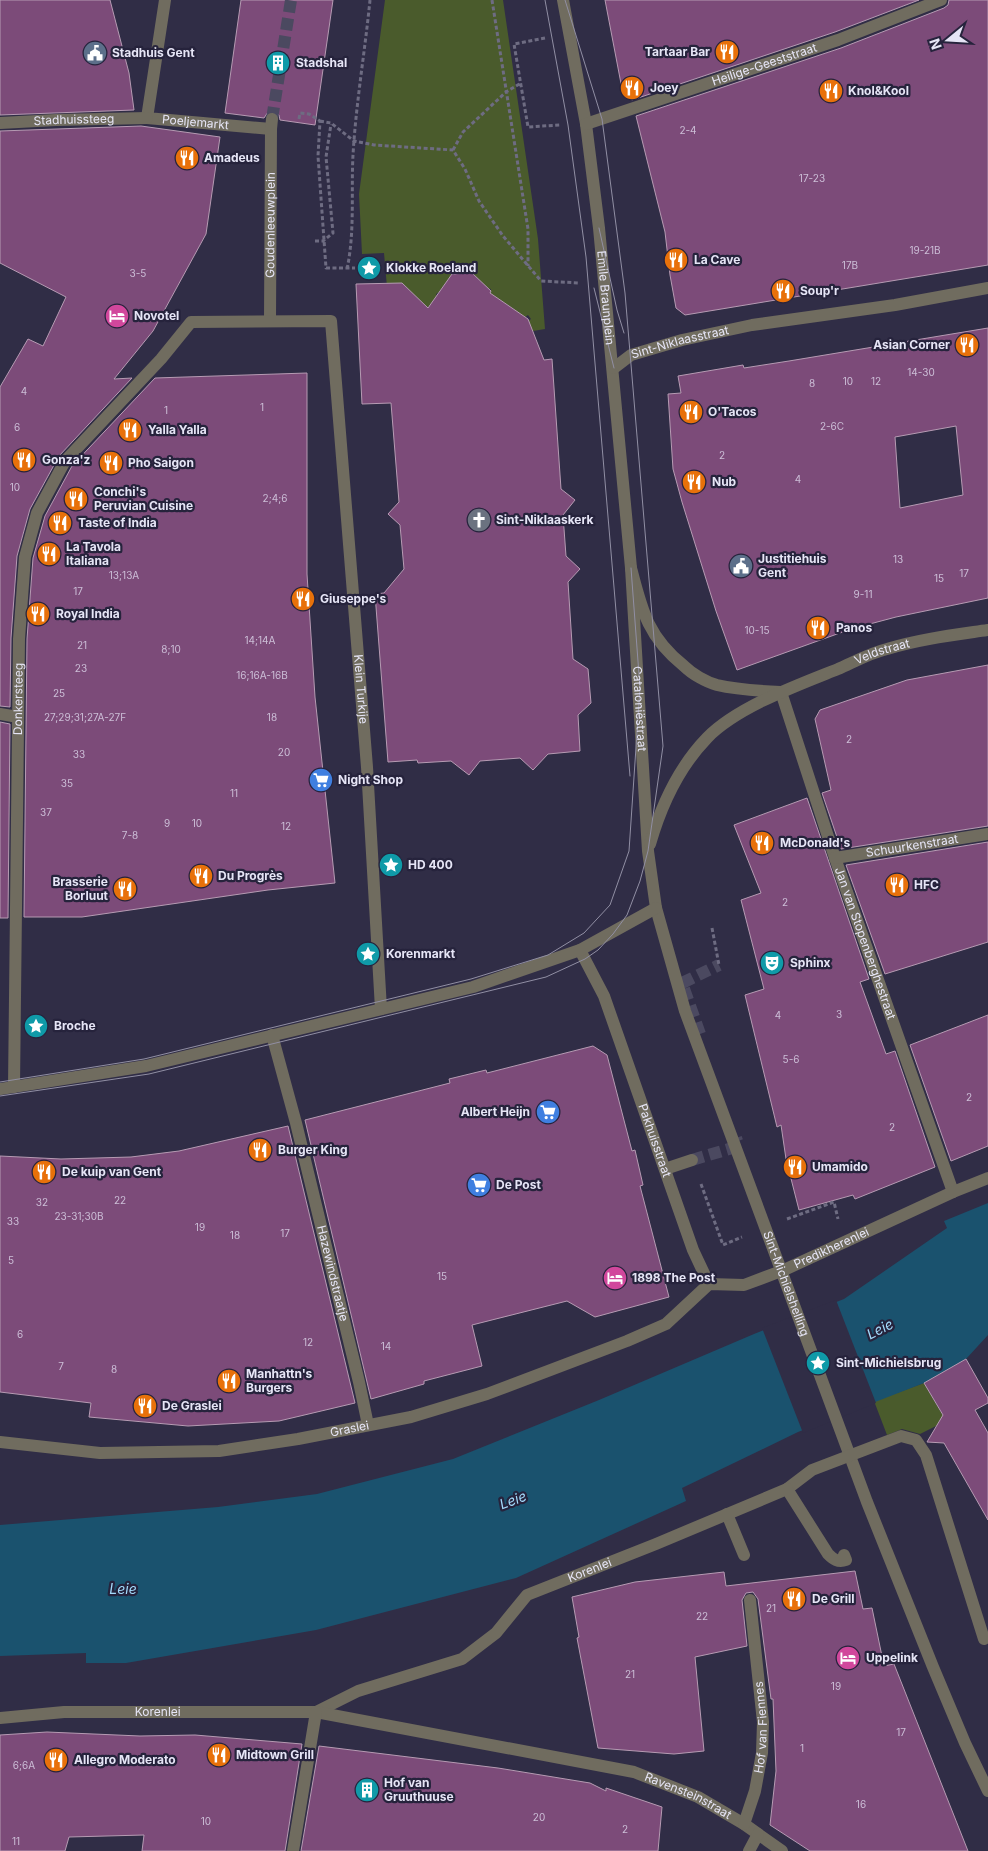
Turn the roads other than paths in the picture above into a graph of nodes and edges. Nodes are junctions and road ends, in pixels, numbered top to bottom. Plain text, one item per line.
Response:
1 (165, 0) edge
2 (563, 0) edge
3 (941, 0) edge
4 (148, 118) junction
5 (0, 123) edge
6 (272, 124) joint
7 (586, 124) junction
8 (988, 288) edge
9 (270, 321) junction
10 (614, 368) junction
11 (631, 568) junction
12 (988, 630) edge
13 (781, 692) junction
14 (0, 714) edge
15 (18, 717) junction
16 (988, 834) edge
17 (648, 851) junction
18 (835, 858) junction
19 (656, 908) junction
20 (580, 950) junction
21 (381, 1009) junction
22 (272, 1035) junction
23 (14, 1087) junction
24 (0, 1089) edge
25 (692, 1160) tunnel mouth
26 (665, 1169) junction
27 (988, 1178) edge
28 (953, 1192) junction
29 (709, 1284) junction
30 (368, 1425) junction
31 (0, 1442) edge
32 (787, 1489) junction
33 (727, 1514) junction
34 (744, 1555) dead end
35 (844, 1555) dead end
36 (750, 1600) dead end
37 (984, 1639) dead end
38 (316, 1712) junction
39 (0, 1718) edge
40 (584, 1763) joint
41 (988, 1791) edge
42 (744, 1824) junction
43 (758, 1834) junction
44 (293, 1851) edge
45 (749, 1851) edge
46 (782, 1851) edge

1 - 4 street, Poeljemarkt
2 - 7 street, Emile Braunplein
3 - 7 street, Heilige-Geeststraat
4 - 5 street, Stadhuissteeg
4 - 6 street, Poeljemarkt
6 - 9 street, Goudenleeuwplein
7 - 10 street, Emile Braunplein
8 - 10 street, Sint-Niklaasstraat
9 - 15 street, Donkersteeg
9 - 21 street, Klein Turkije
10 - 11 street, Emile Braunplein
11 - 13 street
11 - 17 street, Cataloniëstraat
12 - 13 street, Veldstraat
13 - 17 street, Veldstraat
13 - 18 street, Jan van Stopenberghestraat
14 - 15 street
15 - 23 street, Donkersteeg
16 - 18 street, Schuurkenstraat
17 - 19 street
18 - 28 street, Jan van Stopenberghestraat
19 - 20 street
19 - 41 street, Sint-Michielshelling
20 - 21 street
20 - 26 street, Pakhuisstraat
21 - 22 street
22 - 23 street
22 - 30 street, Hazewindstraatje
23 - 24 street
25 - 26 street
26 - 29 street, Pakhuisstraat
27 - 28 street, Predikherenlei
28 - 29 street, Predikherenlei
29 - 30 street, Graslei
30 - 31 street, Graslei
32 - 33 street, Korenlei
32 - 35 street
32 - 37 street, Korenlei
33 - 34 street
33 - 38 street, Korenlei
36 - 42 street, Hof van Fiennes
38 - 39 street, Korenlei
38 - 40 street, Korenlei
38 - 44 street
40 - 42 street, Ravensteinstraat
42 - 43 street, Ravensteinstraat
43 - 45 street
43 - 46 street, Ravensteinstraat

